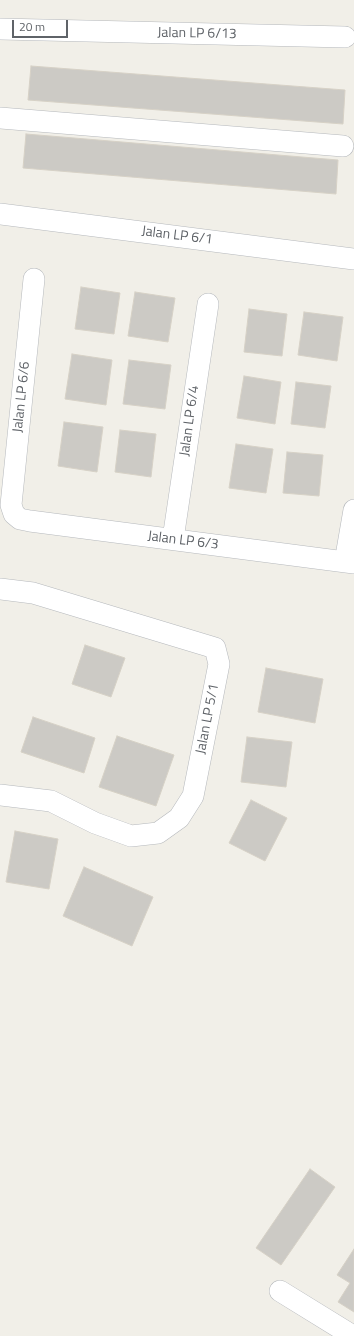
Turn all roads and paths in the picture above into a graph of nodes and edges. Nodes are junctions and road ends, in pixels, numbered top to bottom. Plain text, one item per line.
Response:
1 (0, 29) edge
2 (345, 37) dead end
3 (0, 118) edge
4 (343, 146) dead end
5 (0, 214) edge
6 (354, 259) edge
7 (34, 279) dead end
8 (208, 304) dead end
9 (354, 510) edge
10 (14, 514) joint
11 (173, 539) junction
12 (350, 562) edge
13 (0, 589) edge
14 (0, 795) edge
15 (280, 1291) dead end
16 (353, 1336) edge

1 - 2 street, Jalan LP 6/13
3 - 4 street
5 - 6 street, Jalan LP 6/1
7 - 10 street, Jalan LP 6/6
8 - 11 street, Jalan LP 6/4
9 - 12 street
10 - 11 street, Jalan LP 6/3
11 - 12 street, Jalan LP 6/3
13 - 14 street, Jalan LP 5/1
15 - 16 street

